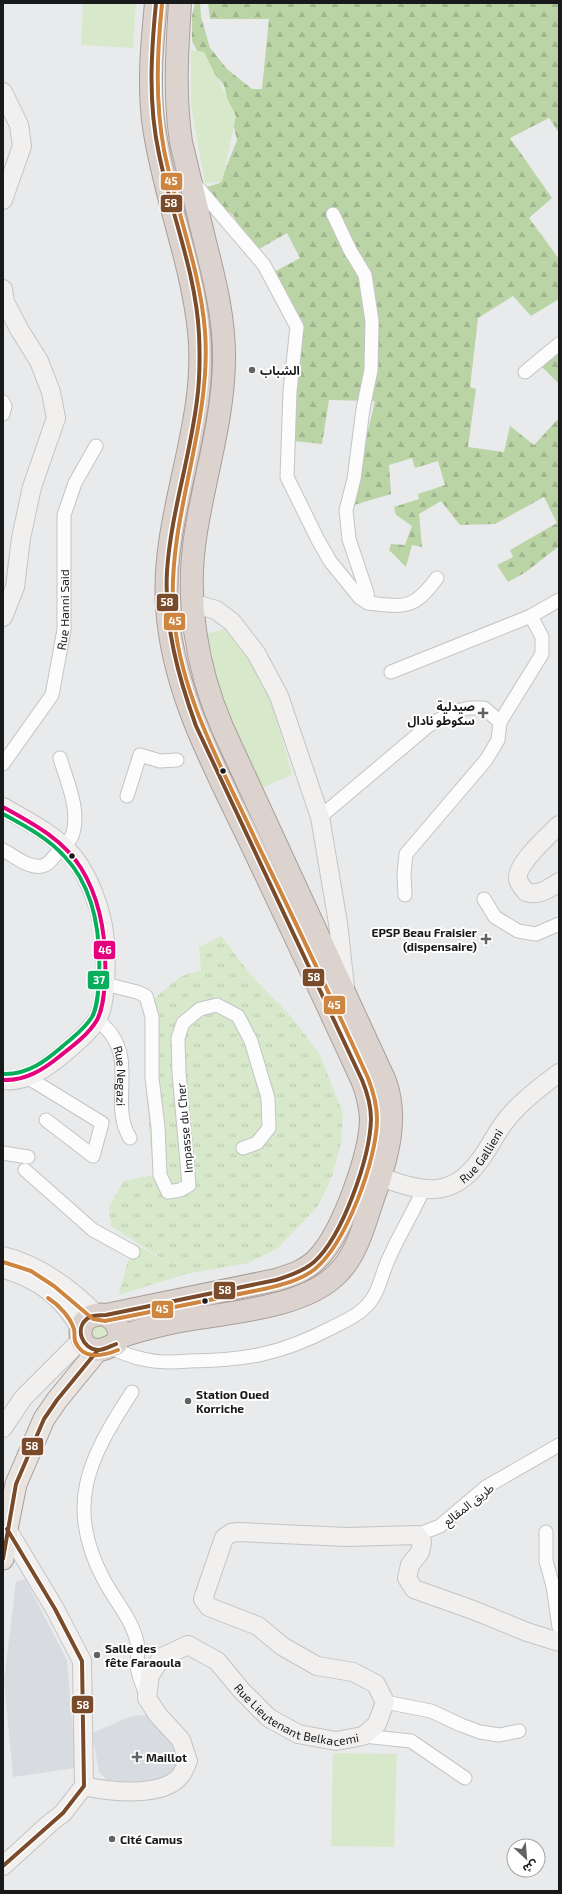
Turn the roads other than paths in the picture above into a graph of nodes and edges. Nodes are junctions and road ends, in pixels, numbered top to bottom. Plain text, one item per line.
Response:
1 (156, 3) edge
2 (180, 3) edge
3 (3, 92) edge
4 (190, 178) junction
5 (3, 200) edge
6 (333, 214) dead end
7 (3, 290) edge
8 (559, 344) edge
9 (525, 372) dead end
10 (3, 402) edge
11 (3, 414) edge
12 (96, 446) dead end
13 (437, 578) dead end
14 (559, 600) edge
15 (192, 603) junction
16 (368, 603) junction
17 (531, 616) junction
18 (3, 617) edge
19 (391, 672) dead end
20 (500, 722) junction
21 (60, 758) dead end
22 (177, 760) dead end
23 (3, 764) edge
24 (127, 796) dead end
25 (3, 807) edge
26 (320, 817) junction
27 (559, 825) edge
28 (64, 847) junction
29 (3, 850) edge
30 (559, 882) edge
31 (405, 895) dead end
32 (484, 899) dead end
33 (559, 924) edge
34 (105, 984) junction
35 (347, 998) junction
36 (97, 1020) junction
37 (559, 1073) edge
38 (26, 1077) junction
39 (3, 1080) edge
40 (46, 1120) dead end
41 (130, 1138) dead end
42 (243, 1148) dead end
43 (3, 1153) edge
44 (380, 1178) junction
45 (423, 1190) junction
46 (133, 1252) dead end
47 (3, 1256) edge
48 (3, 1268) edge
49 (57, 1288) junction
50 (99, 1333) junction
51 (132, 1392) dead end
52 (3, 1428) edge
53 (559, 1445) edge
54 (7, 1529) junction
55 (546, 1532) dead end
56 (417, 1535) junction
57 (3, 1559) edge
58 (559, 1626) edge
59 (559, 1642) edge
60 (147, 1698) junction
61 (385, 1702) junction
62 (519, 1731) dead end
63 (363, 1736) junction
64 (465, 1778) dead end
65 (84, 1786) junction
66 (3, 1866) edge

1 - 50 highway
2 - 4 highway
3 - 5 street
4 - 15 highway
4 - 16 street
6 - 16 street
7 - 18 street
8 - 9 street
10 - 11 street
12 - 23 street, Rue Hanni Said
13 - 16 street
14 - 17 street
15 - 26 street
15 - 35 highway
17 - 19 street
17 - 20 street
20 - 26 street
20 - 31 street
21 - 28 street
22 - 24 street
25 - 28 street
26 - 35 street
27 - 30 street
28 - 29 street
28 - 34 street
32 - 33 street
34 - 36 street
34 - 42 street, Impasse du Cher
35 - 44 highway
36 - 38 street
36 - 41 street, Rue Negazi
37 - 45 street, Rue Gallieni
38 - 39 street
38 - 40 street
43 - 46 street
44 - 45 street, Rue Gallieni
44 - 50 highway
45 - 50 street
47 - 49 street
48 - 49 street
49 - 50 street
50 - 52 street
50 - 54 main road
51 - 60 street
53 - 56 street, طريق المقالع
54 - 57 main road
54 - 65 street
55 - 58 street
56 - 59 street
56 - 61 street
60 - 63 street, Rue Lieutenant Belkacemi
60 - 65 street
61 - 62 street
61 - 63 street, Rue Lieutenant Belkacemi
63 - 64 street
65 - 66 street

